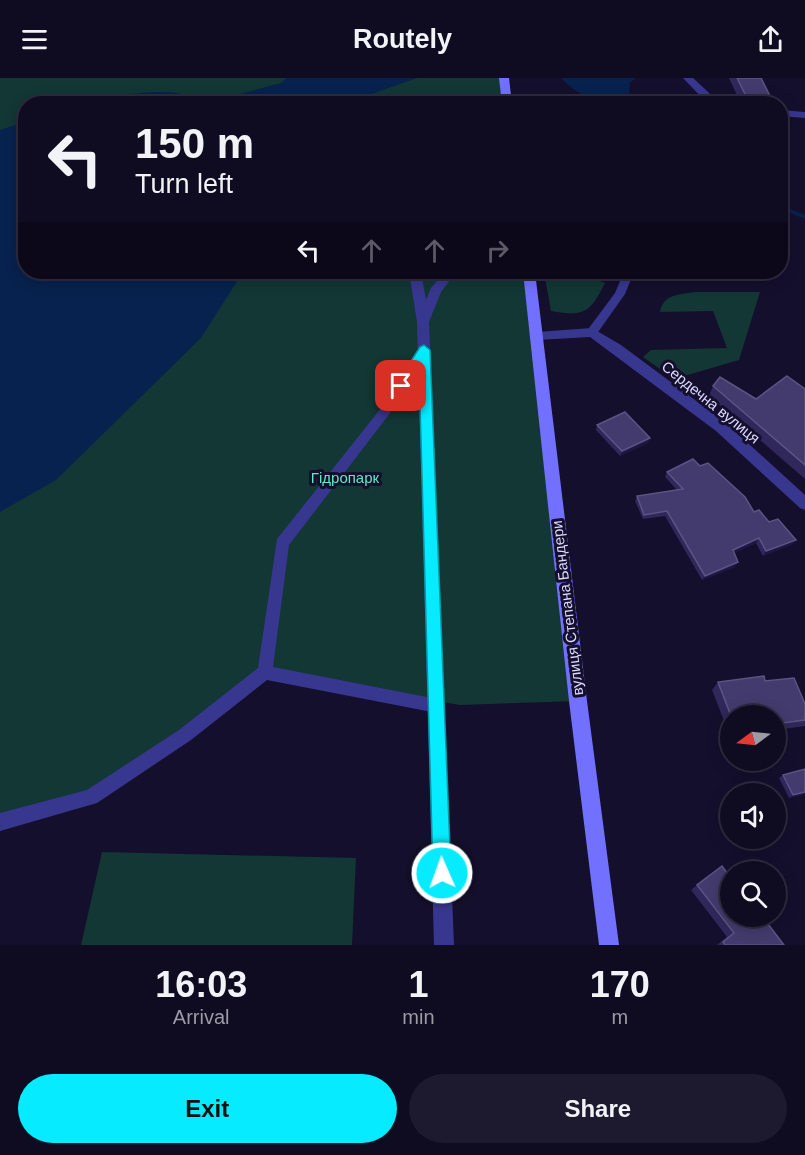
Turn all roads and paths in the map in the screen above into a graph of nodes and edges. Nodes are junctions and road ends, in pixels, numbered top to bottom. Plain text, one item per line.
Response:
1 (504, 78) edge
2 (688, 78) edge
3 (506, 96) edge
4 (705, 96) edge
5 (788, 114) edge
6 (805, 115) edge
7 (416, 279) edge
8 (444, 279) edge
9 (530, 279) edge
10 (626, 279) edge
11 (423, 322) junction
12 (592, 332) junction
13 (537, 336) junction
14 (424, 350) junction
15 (805, 504) edge
16 (265, 672) junction
17 (437, 706) junction
18 (0, 822) edge
19 (444, 945) edge
20 (609, 945) edge

1 - 3 main road
2 - 4 street
5 - 6 street
7 - 11 street
8 - 11 street
9 - 13 main road, вулиця Степана Бандери
10 - 12 lane
11 - 14 street
12 - 13 street
12 - 15 street, Сердечна вулиця
13 - 20 main road, вулиця Степана Бандери
14 - 16 lane
14 - 17 street
16 - 17 lane
16 - 18 lane
17 - 19 street

